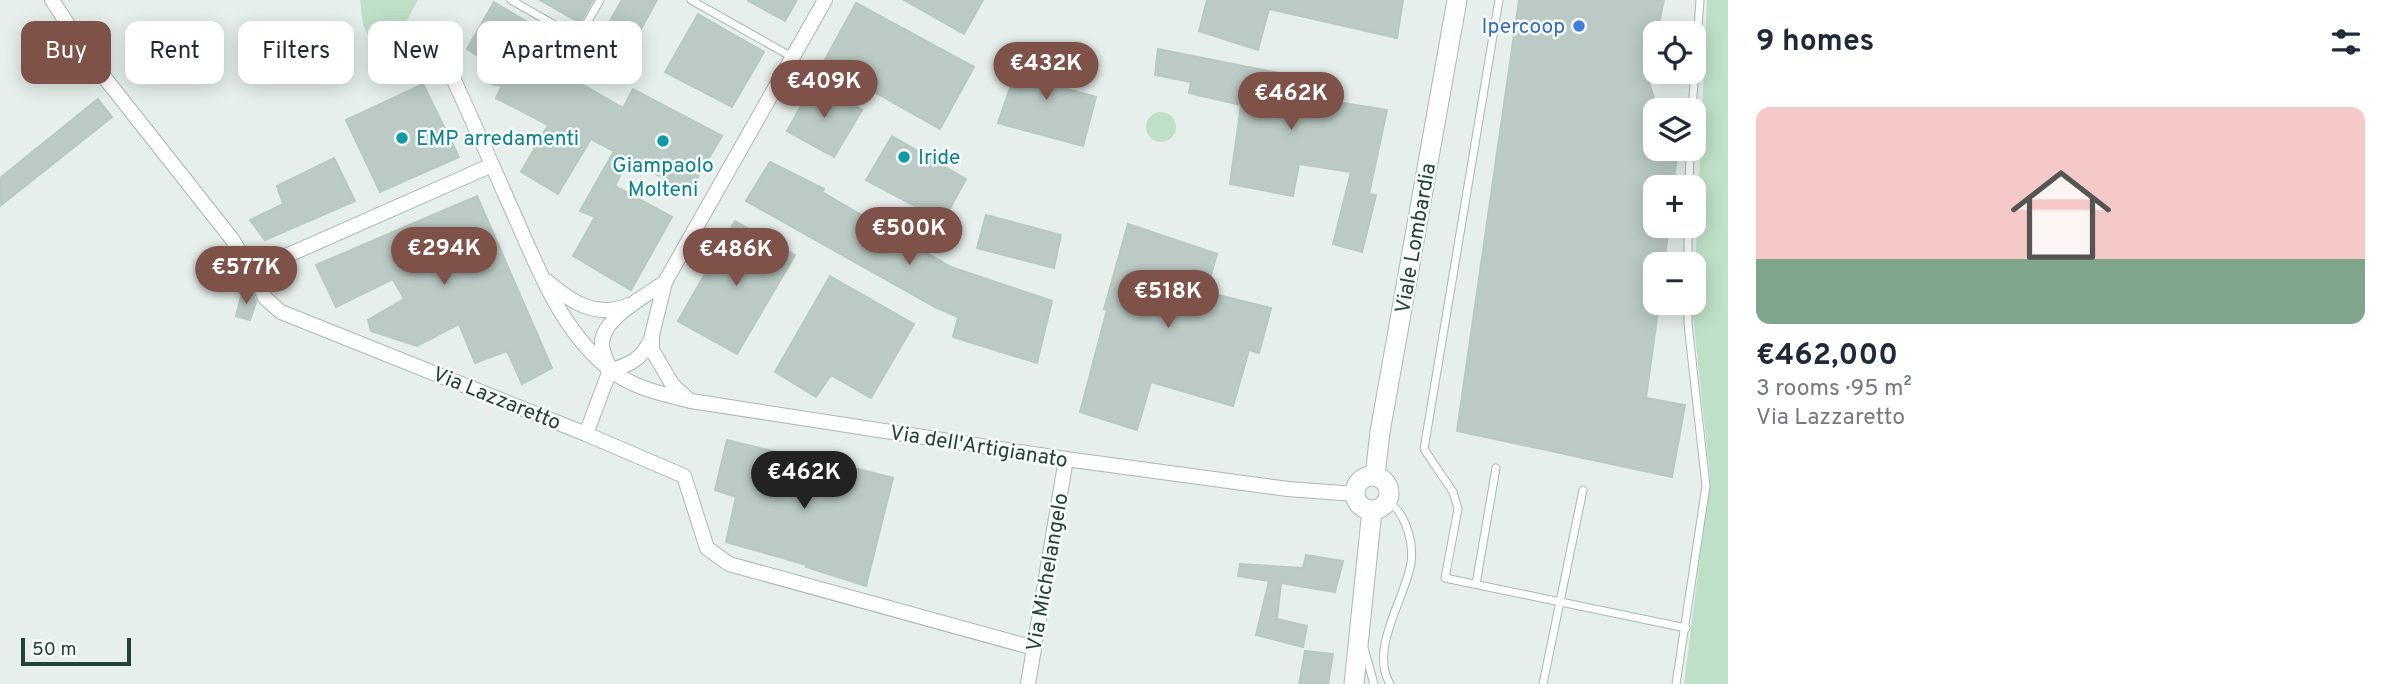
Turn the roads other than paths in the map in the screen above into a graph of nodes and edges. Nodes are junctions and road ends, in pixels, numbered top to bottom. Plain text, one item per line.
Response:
1 (52, 0) edge
2 (510, 0) edge
3 (600, 0) edge
4 (691, 0) edge
5 (825, 0) edge
6 (1457, 0) edge
7 (1499, 0) edge
8 (1700, 0) edge
9 (793, 57) junction
10 (456, 84) edge
11 (1693, 98) edge
12 (492, 165) junction
13 (252, 271) junction
14 (542, 277) junction
15 (665, 282) junction
16 (640, 300) junction
17 (1688, 315) edge
18 (652, 335) junction
19 (610, 370) junction
20 (691, 401) junction
21 (586, 434) junction
22 (1066, 459) junction
23 (1496, 468) dead end
24 (1375, 477) junction
25 (1583, 490) dead end
26 (1355, 494) junction
27 (1379, 505) junction
28 (1476, 584) junction
29 (1560, 602) junction
30 (1686, 628) junction
31 (1358, 630) junction
32 (1034, 648) junction
33 (1028, 684) edge
34 (1354, 684) edge
35 (1374, 684) edge
36 (1390, 684) edge
37 (1543, 684) edge
38 (1676, 684) edge

1 - 13 street, Via Lazzaretto
2 - 3 lane
4 - 9 lane
5 - 9 street
6 - 24 main road, Viale Lombardia
7 - 28 lane
8 - 11 lane
9 - 15 street
10 - 12 street, Via dell'Artigianato
12 - 13 street
12 - 14 street, Via dell'Artigianato
13 - 21 street, Via Lazzaretto
14 - 16 street, Via dell'Artigianato
14 - 19 street, Via dell'Artigianato
15 - 16 street, Via dell'Artigianato
15 - 18 street
16 - 19 street, Via dell'Artigianato
17 - 30 lane
18 - 19 street
18 - 20 street
19 - 20 street, Via dell'Artigianato
19 - 21 street
20 - 22 street, Via dell'Artigianato
21 - 32 street, Via Lazzaretto
22 - 26 street, Via dell'Artigianato
22 - 32 street, Via Michelangelo
23 - 28 lane
24 - 26 main road
24 - 27 main road
25 - 29 lane
26 - 27 main road
27 - 31 main road
27 - 36 lane
28 - 29 lane
29 - 30 lane
29 - 37 lane
30 - 38 lane
31 - 34 main road
31 - 35 lane
32 - 33 street, Via Michelangelo

